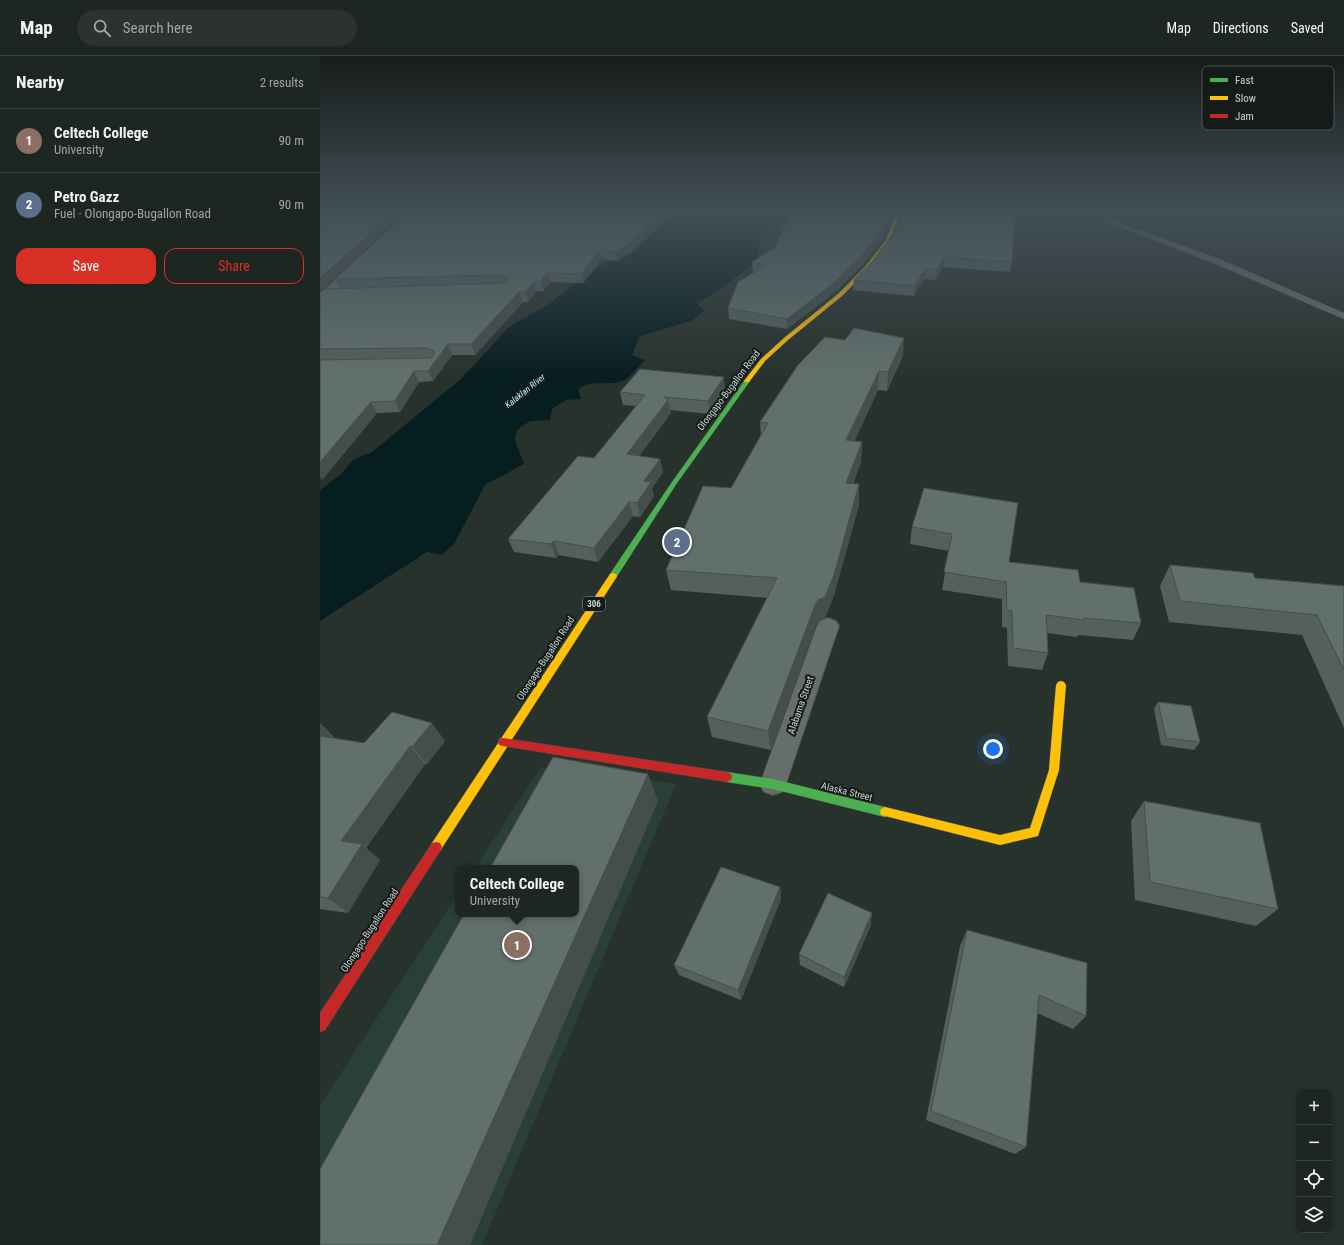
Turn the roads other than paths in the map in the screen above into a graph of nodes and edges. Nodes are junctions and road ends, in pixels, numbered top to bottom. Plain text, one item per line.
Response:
1 (354, 266) edge
2 (868, 266) edge
3 (1229, 266) edge
4 (343, 293) edge
5 (322, 296) edge
6 (1344, 316) edge
7 (828, 626) dead end
8 (1061, 685) dead end
9 (503, 742) junction
10 (773, 784) junction
11 (320, 1025) edge

1 - 5 street
2 - 9 main road, Olongapo-Bugallon Road / 306
3 - 6 lane
4 - 5 main road
7 - 10 street, Alabama Street
8 - 10 main road, Alaska Street
9 - 10 main road, Alaska Street
9 - 11 main road, Olongapo-Bugallon Road / 306

